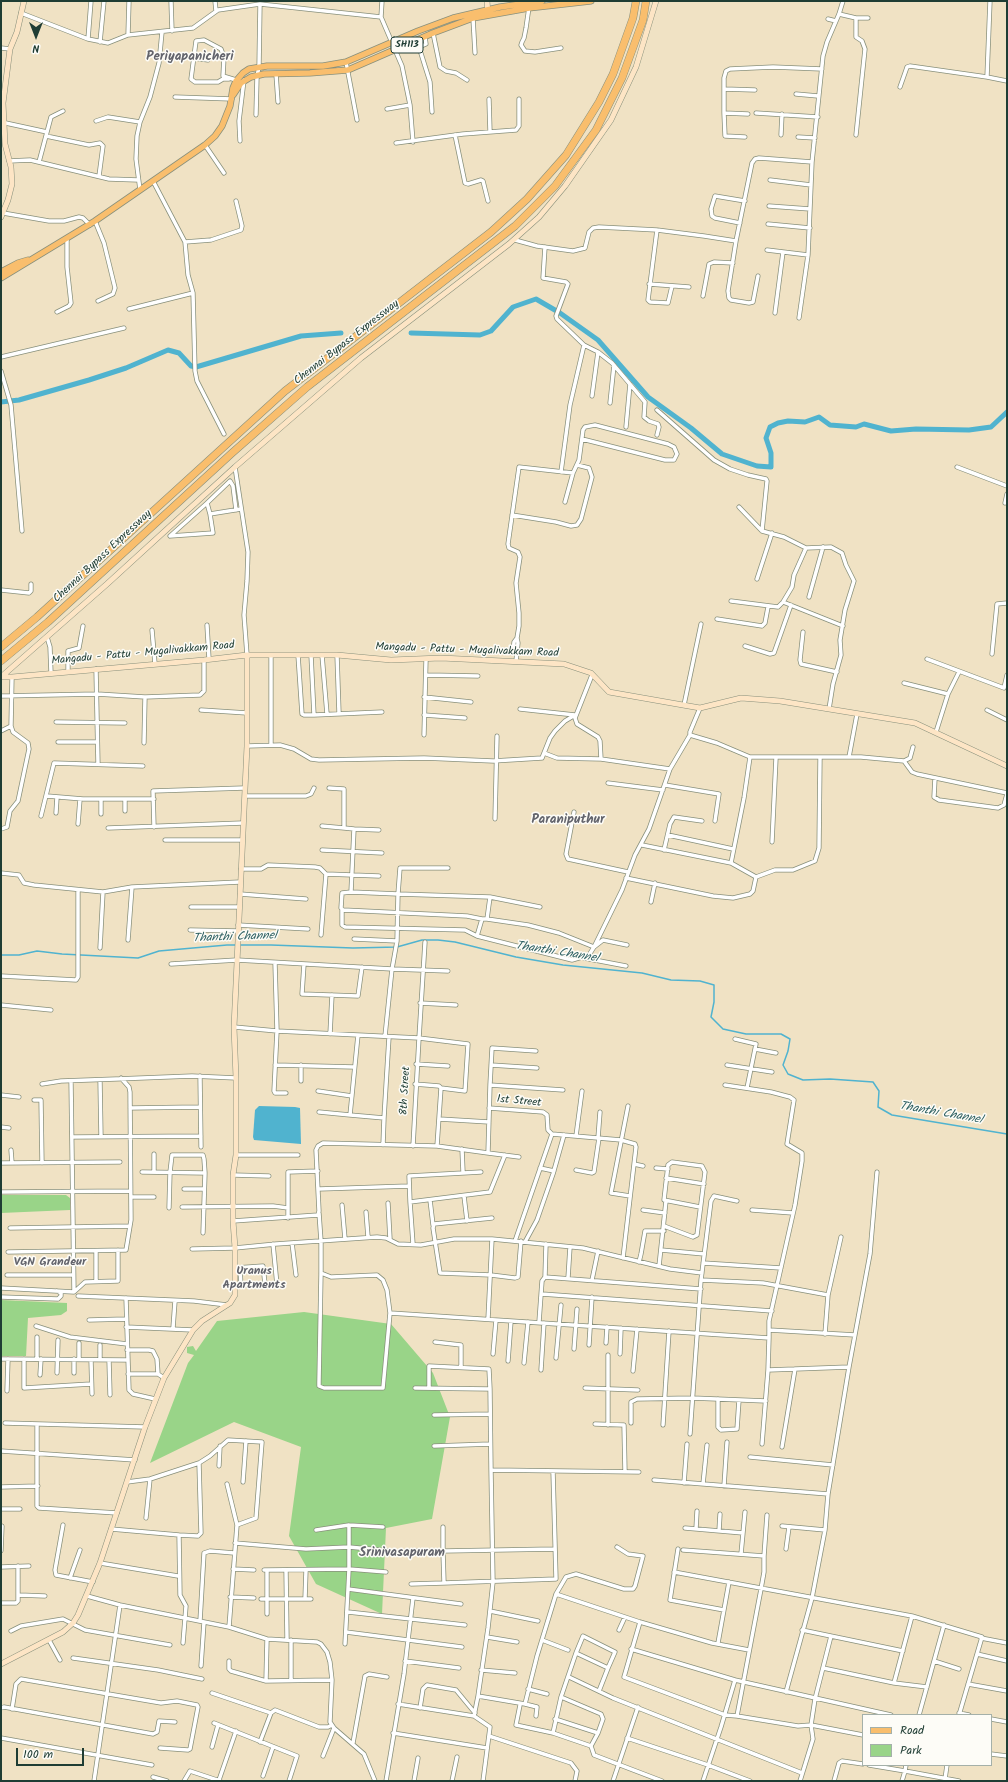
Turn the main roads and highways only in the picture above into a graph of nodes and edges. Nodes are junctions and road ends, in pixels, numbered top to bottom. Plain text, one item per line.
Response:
1 (542, 1) edge
2 (591, 1) edge
3 (636, 1) edge
4 (646, 1) edge
5 (529, 5) junction
6 (487, 13) junction
7 (232, 98) junction
8 (34, 258) junction
9 (1, 272) edge
10 (1, 278) edge
11 (1, 647) edge
12 (1, 661) edge

1 - 5 main road, SH113
2 - 5 main road, SH113
3 - 11 highway, Chennai Bypass Expressway
4 - 12 highway, Chennai Bypass Expressway
5 - 6 main road, SH113
6 - 7 main road, SH113
6 - 7 main road, SH113
7 - 8 main road
8 - 9 main road
8 - 10 main road

